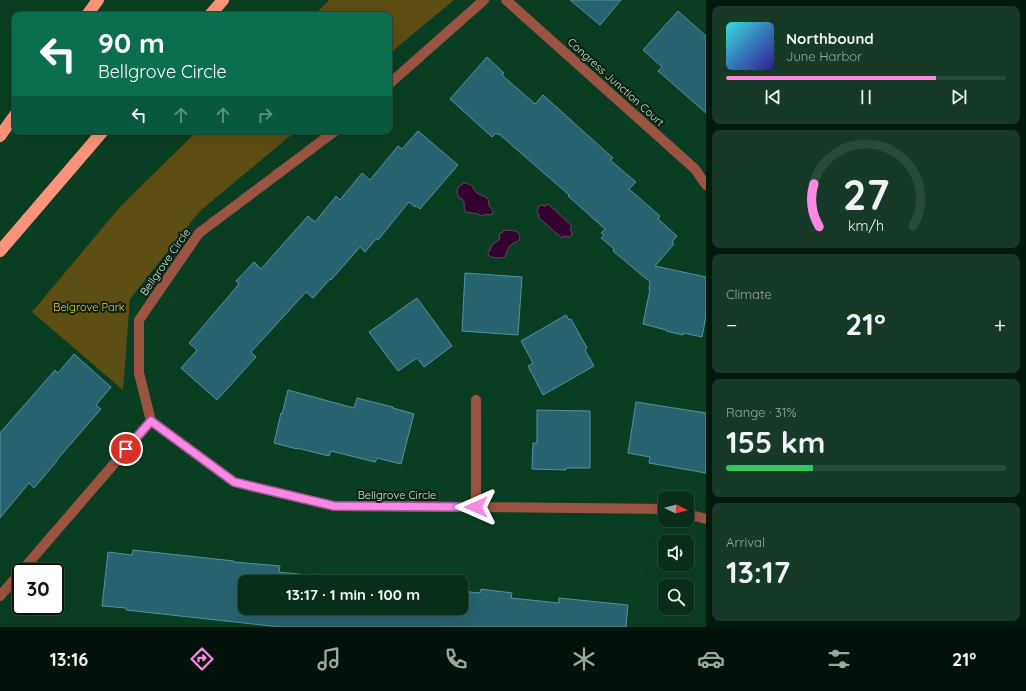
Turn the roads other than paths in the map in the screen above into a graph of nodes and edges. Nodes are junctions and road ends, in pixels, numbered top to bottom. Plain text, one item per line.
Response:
1 (98, 0) edge
2 (223, 0) edge
3 (484, 0) edge
4 (506, 0) edge
5 (89, 12) edge
6 (213, 12) edge
7 (392, 81) edge
8 (12, 119) edge
9 (100, 134) edge
10 (331, 134) edge
11 (0, 136) edge
12 (706, 185) edge
13 (0, 251) edge
14 (476, 400) dead end
15 (151, 421) junction
16 (476, 507) junction
17 (658, 509) edge
18 (694, 516) edge
19 (706, 519) edge
20 (0, 596) edge

1 - 5 highway
2 - 6 highway
3 - 7 street
4 - 12 street, Congress Junction Court
8 - 11 highway
9 - 13 highway
10 - 15 street, Bellgrove Circle
14 - 16 street
15 - 16 street, Bellgrove Circle
15 - 20 street
16 - 17 street, Bellgrove Circle
18 - 19 street

